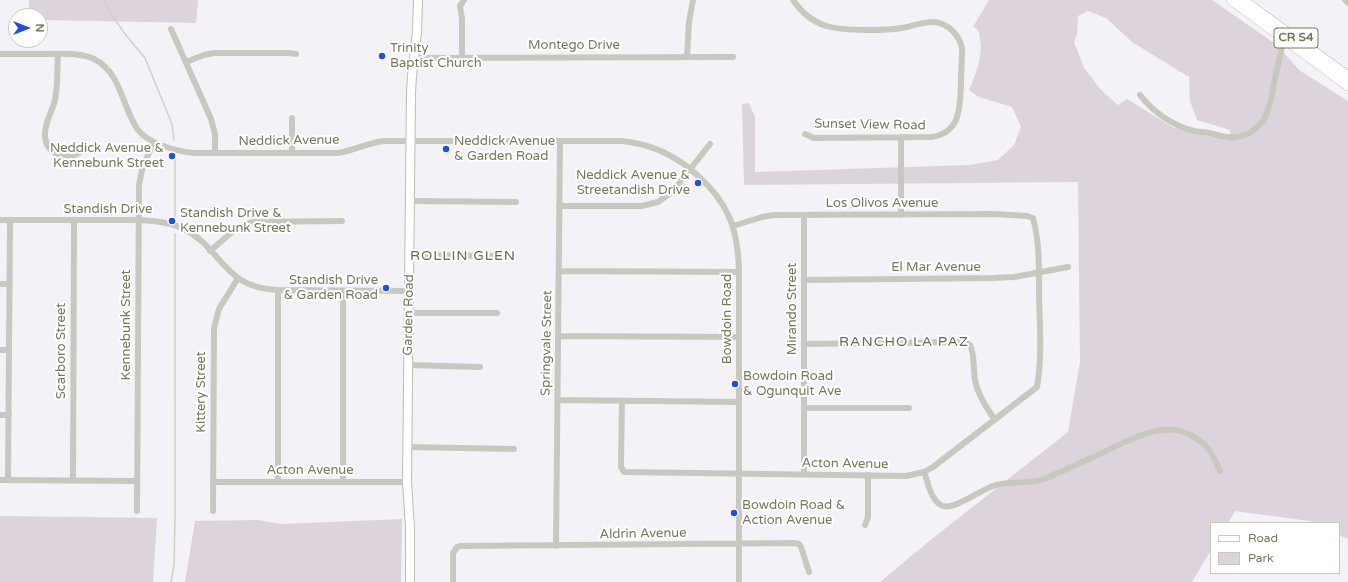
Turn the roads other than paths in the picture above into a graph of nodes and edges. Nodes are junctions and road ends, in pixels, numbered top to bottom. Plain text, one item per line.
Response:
1 (418, 0) edge
2 (464, 0) edge
3 (693, 0) edge
4 (793, 0) edge
5 (1231, 0) edge
6 (1243, 0) edge
7 (1345, 0) edge
8 (1348, 3) edge
9 (171, 29) dead end
10 (1284, 38) junction
11 (0, 54) edge
12 (58, 54) junction
13 (296, 54) dead end
14 (462, 57) junction
15 (687, 57) junction
16 (733, 57) dead end
17 (415, 58) junction
18 (186, 62) junction
19 (1348, 76) edge
20 (1348, 86) edge
21 (1140, 95) dead end
22 (292, 118) dead end
23 (806, 134) dead end
24 (901, 137) junction
25 (410, 140) junction
26 (560, 141) junction
27 (154, 143) junction
28 (710, 144) dead end
29 (79, 153) dead end
30 (215, 153) junction
31 (292, 153) junction
32 (690, 168) junction
33 (410, 201) junction
34 (516, 202) dead end
35 (559, 206) junction
36 (804, 215) junction
37 (901, 215) junction
38 (0, 220) edge
39 (10, 220) junction
40 (139, 220) junction
41 (74, 221) junction
42 (342, 221) dead end
43 (733, 226) junction
44 (210, 251) junction
45 (409, 255) junction
46 (504, 256) dead end
47 (1068, 267) dead end
48 (558, 271) junction
49 (739, 272) junction
50 (1039, 273) junction
51 (238, 278) junction
52 (804, 280) junction
53 (0, 284) edge
54 (9, 284) junction
55 (278, 290) junction
56 (343, 291) junction
57 (409, 291) junction
58 (409, 313) junction
59 (497, 313) dead end
60 (558, 336) junction
61 (739, 337) junction
62 (804, 344) junction
63 (0, 350) edge
64 (9, 350) junction
65 (408, 366) junction
66 (480, 367) dead end
67 (557, 400) junction
68 (622, 401) junction
69 (738, 402) junction
70 (804, 408) junction
71 (910, 408) dead end
72 (0, 415) edge
73 (8, 415) junction
74 (994, 420) junction
75 (408, 447) junction
76 (514, 449) dead end
77 (1220, 471) dead end
78 (924, 472) junction
79 (738, 474) junction
80 (804, 475) junction
81 (868, 475) junction
82 (0, 480) edge
83 (8, 480) junction
84 (73, 481) junction
85 (137, 481) junction
86 (342, 481) junction
87 (213, 482) junction
88 (278, 482) junction
89 (407, 482) junction
90 (137, 511) dead end
91 (213, 511) dead end
92 (865, 525) dead end
93 (738, 544) junction
94 (556, 546) junction
95 (810, 572) dead end
96 (410, 582) edge
97 (453, 582) edge
98 (739, 582) edge

1 - 17 street, Garden Road
2 - 14 street
3 - 15 street
4 - 24 street, Sunset View Road
5 - 10 main road, CR S4
6 - 19 main road, CR S4
7 - 8 street
9 - 18 street
10 - 20 main road, CR S4
10 - 21 street
11 - 12 street, Neddick Avenue
12 - 27 street, Neddick Avenue
12 - 29 street
13 - 18 street
14 - 15 street, Montego Drive
14 - 17 street, Montego Drive
15 - 16 street, Montego Drive
17 - 25 street, Garden Road
18 - 30 street
22 - 31 street
23 - 24 street, Sunset View Road
24 - 37 street
25 - 26 street, Neddick Avenue
25 - 31 street, Neddick Avenue
25 - 33 street, Garden Road
26 - 32 street, Neddick Avenue
26 - 35 street, Springvale Street
27 - 30 street, Neddick Avenue
27 - 40 street, Kennebunk Street
28 - 32 street
30 - 31 street, Neddick Avenue
32 - 35 street
32 - 43 street, Bowdoin Road
33 - 34 street
33 - 45 street, Garden Road
35 - 48 street, Springvale Street
36 - 37 street, Los Olivos Avenue
36 - 43 street, Los Olivos Avenue
36 - 52 street, Mirando Street
37 - 50 street, Los Olivos Avenue
38 - 39 street, Standish Drive
39 - 41 street, Standish Drive
39 - 54 street
40 - 41 street, Standish Drive
40 - 44 street, Standish Drive
40 - 85 street, Kennebunk Street
41 - 84 street, Scarboro Street
42 - 44 street
43 - 49 street, Bowdoin Road
44 - 51 street, Standish Drive
45 - 46 street
45 - 57 street, Garden Road
47 - 50 street, El Mar Avenue
48 - 49 street
48 - 60 street, Springvale Street
49 - 61 street, Bowdoin Road
50 - 52 street, El Mar Avenue
50 - 74 street, Acton Avenue
51 - 55 street, Standish Drive
51 - 87 street, Kittery Street
52 - 62 street, Mirando Street
53 - 54 street
54 - 64 street
55 - 56 street, Standish Drive
55 - 88 street
56 - 57 street, Standish Drive
56 - 86 street
57 - 58 street, Garden Road
58 - 59 street
58 - 65 street, Garden Road
60 - 61 street
60 - 67 street, Springvale Street
61 - 69 street, Bowdoin Road
62 - 70 street, Mirando Street
62 - 74 street
63 - 64 street
64 - 73 street
65 - 66 street
65 - 75 street, Garden Road
67 - 68 street
67 - 94 street, Springvale Street
68 - 69 street
68 - 79 street, Acton Avenue
69 - 79 street, Bowdoin Road
70 - 71 street
70 - 80 street, Mirando Street
72 - 73 street
73 - 83 street
74 - 78 street, Acton Avenue
75 - 76 street
75 - 89 street, Garden Road
77 - 78 street
78 - 81 street, Acton Avenue
79 - 80 street, Acton Avenue
79 - 93 street, Bowdoin Road
80 - 81 street, Acton Avenue
81 - 92 street
82 - 83 street
83 - 84 street
84 - 85 street
85 - 90 street, Kennebunk Street
86 - 88 street, Acton Avenue
86 - 89 street, Acton Avenue
87 - 88 street, Acton Avenue
87 - 91 street, Kittery Street
89 - 96 street, Garden Road
93 - 94 street, Aldrin Avenue
93 - 95 street, Aldrin Avenue
93 - 98 street, Bowdoin Road
94 - 97 street, Aldrin Avenue

